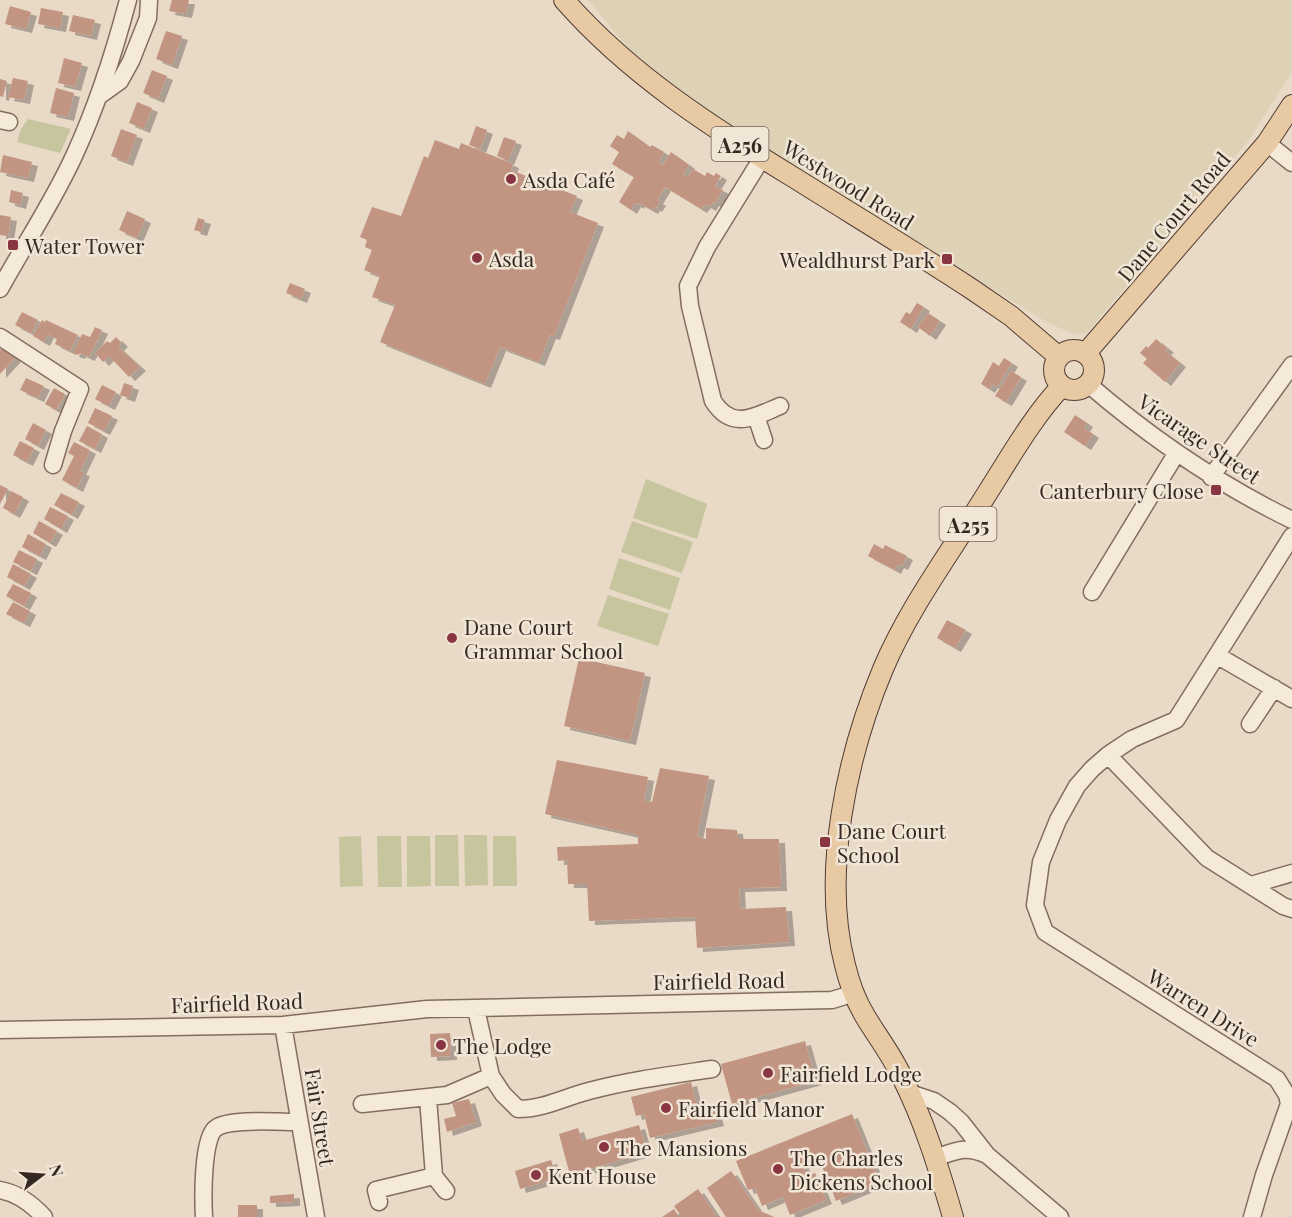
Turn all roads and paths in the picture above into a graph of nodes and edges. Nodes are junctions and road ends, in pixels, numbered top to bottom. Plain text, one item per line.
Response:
1 (127, 0) edge
2 (149, 0) edge
3 (564, 0) edge
4 (99, 96) junction
5 (1292, 105) edge
6 (1266, 143) junction
7 (762, 158) junction
8 (1292, 164) edge
9 (0, 289) edge
10 (0, 337) edge
11 (1086, 353) junction
12 (1059, 357) junction
13 (1292, 365) edge
14 (1088, 384) junction
15 (1062, 386) junction
16 (780, 406) dead end
17 (756, 416) junction
18 (764, 440) dead end
19 (1176, 454) junction
20 (53, 465) dead end
21 (1211, 477) junction
22 (1292, 520) edge
23 (1292, 536) edge
24 (1092, 592) dead end
25 (1218, 656) junction
26 (1274, 688) junction
27 (1292, 699) edge
28 (1250, 724) dead end
29 (1108, 755) junction
30 (1292, 873) edge
31 (1251, 885) junction
32 (1292, 909) edge
33 (855, 993) junction
34 (476, 1009) junction
35 (283, 1025) junction
36 (0, 1030) edge
37 (712, 1070) dead end
38 (491, 1076) junction
39 (910, 1093) junction
40 (428, 1098) junction
41 (362, 1104) dead end
42 (1291, 1104) edge
43 (298, 1122) junction
44 (961, 1122) junction
45 (964, 1149) junction
46 (987, 1155) junction
47 (935, 1158) junction
48 (434, 1176) junction
49 (0, 1190) edge
50 (446, 1191) dead end
51 (379, 1202) dead end
52 (44, 1217) edge
53 (204, 1217) edge
54 (316, 1217) edge
55 (954, 1217) edge
56 (1060, 1217) edge
57 (1252, 1217) edge

1 - 4 street
2 - 4 street
3 - 7 main road, Westwood Road / A256
4 - 9 street
5 - 6 main road, Dane Court Road
6 - 8 street
6 - 11 main road, Dane Court Road
7 - 12 main road, Westwood Road / A256
7 - 17 street
10 - 20 street
11 - 12 main road
11 - 14 main road
12 - 15 main road
13 - 21 street
14 - 15 main road
14 - 19 street, Vicarage Street
15 - 33 main road, A255
16 - 17 street
17 - 18 street
19 - 21 street, Vicarage Street
19 - 24 street
21 - 22 street, Vicarage Street
23 - 25 street
25 - 26 street
25 - 29 street
26 - 27 street
26 - 28 street
29 - 31 street
29 - 42 street, Warren Drive
30 - 31 street
31 - 32 street
33 - 34 street, Fairfield Road
33 - 39 main road, A255
34 - 35 street, Fairfield Road
34 - 38 street
35 - 36 street, Fairfield Road
35 - 43 street, Fair Street
37 - 38 street
38 - 40 street
39 - 44 street
39 - 47 main road, A255
40 - 41 street
40 - 48 street
42 - 57 street, Warren Drive
43 - 53 street
43 - 54 street, Fair Street
44 - 45 street
44 - 46 street
45 - 46 street
45 - 47 street
46 - 56 street
47 - 55 main road, A255
48 - 50 street
48 - 51 street
49 - 52 street

